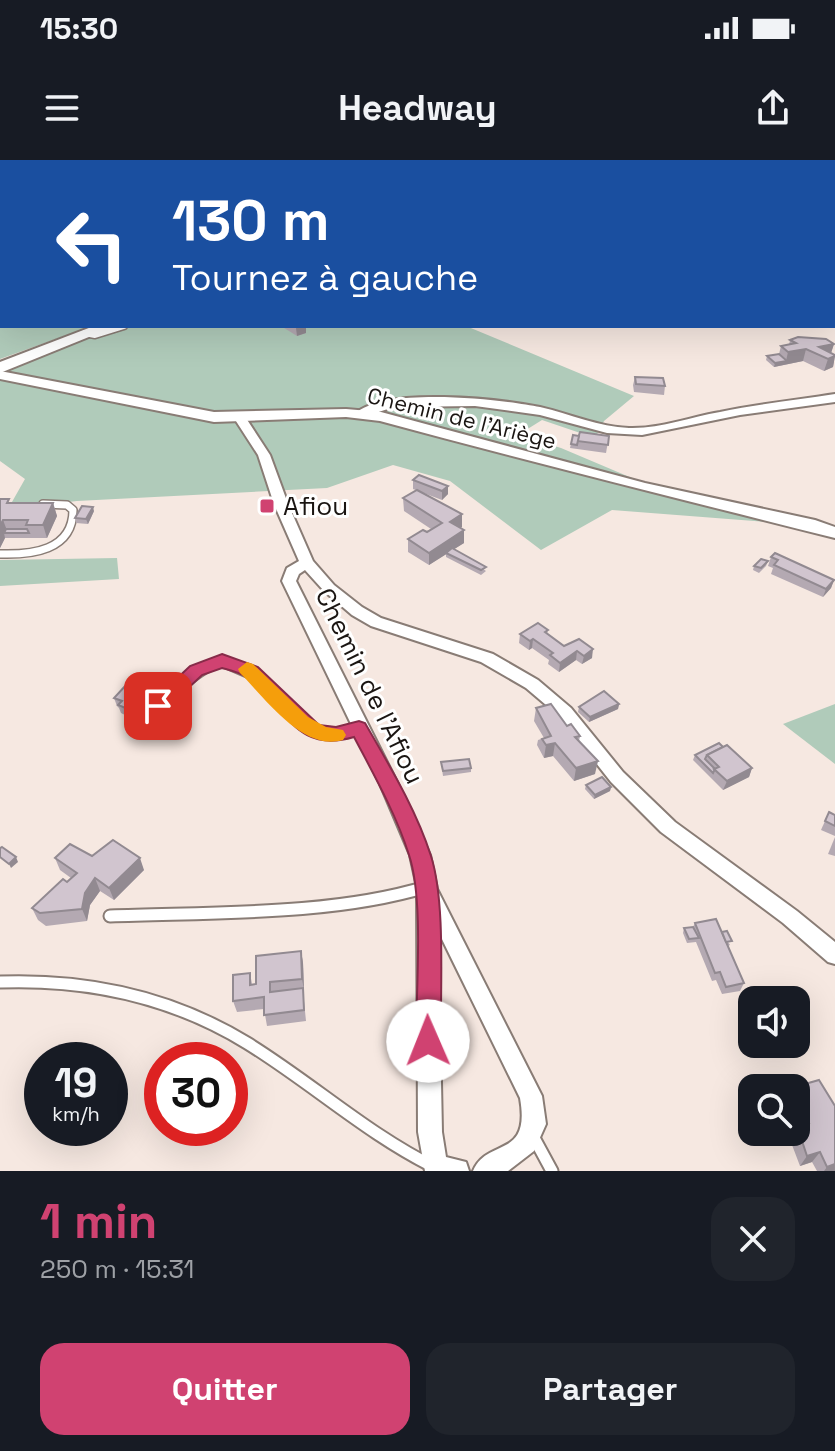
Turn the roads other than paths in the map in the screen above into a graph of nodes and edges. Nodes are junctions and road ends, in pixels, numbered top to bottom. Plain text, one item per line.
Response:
1 (111, 328) edge
2 (91, 331) edge
3 (7, 372) edge
4 (835, 398) edge
5 (360, 414) junction
6 (240, 418) junction
7 (43, 504) edge
8 (835, 533) edge
9 (0, 554) edge
10 (307, 563) junction
11 (141, 712) dead end
12 (359, 728) junction
13 (427, 887) junction
14 (110, 916) dead end
15 (835, 955) edge
16 (0, 982) edge
17 (533, 1136) junction
18 (443, 1170) edge
19 (485, 1171) edge
20 (552, 1171) edge

1 - 2 lane
2 - 3 main road
3 - 6 street, Chemin de l'Ariège
4 - 5 street
5 - 6 street, Chemin de l'Ariège
5 - 8 street, Chemin de l'Ariège
6 - 10 street
7 - 9 lane
10 - 12 street, Chemin de l'Afiou
10 - 15 street
11 - 12 lane
12 - 13 street, Chemin de l'Afiou
13 - 14 lane
13 - 17 street, Chemin de l'Afiou
13 - 18 street, Chemin de l'Afiou
16 - 18 lane
17 - 19 street
17 - 20 lane

